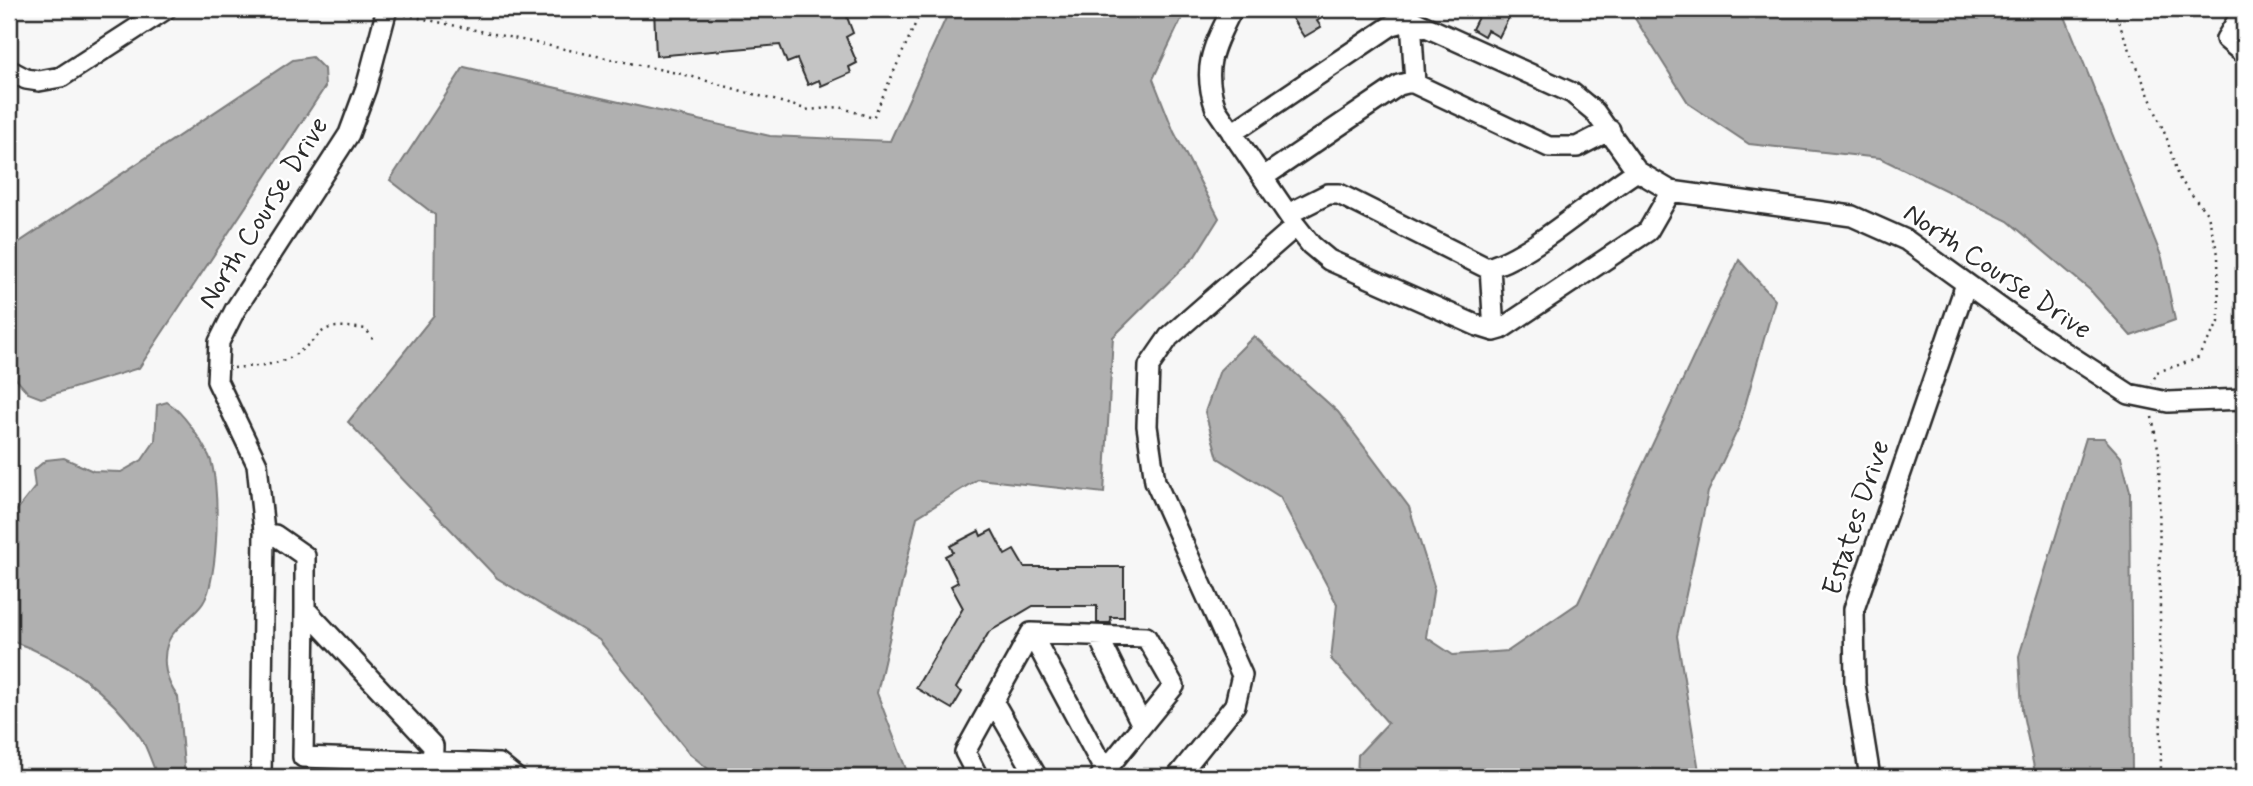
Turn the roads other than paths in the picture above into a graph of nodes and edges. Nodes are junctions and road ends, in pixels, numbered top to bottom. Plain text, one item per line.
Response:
1 (166, 9) edge
2 (1232, 9) edge
3 (393, 11) edge
4 (2244, 15) edge
5 (1419, 18) edge
6 (1387, 19) edge
7 (2244, 54) edge
8 (9, 70) edge
9 (1415, 83) junction
10 (1610, 130) junction
11 (1232, 133) junction
12 (1637, 171) junction
13 (1265, 176) junction
14 (1671, 191) junction
15 (1292, 220) junction
16 (1490, 267) junction
17 (1966, 284) junction
18 (1494, 331) junction
19 (2244, 399) edge
20 (264, 535) junction
21 (305, 609) junction
22 (1031, 633) junction
23 (1098, 636) junction
24 (993, 701) junction
25 (1142, 725) junction
26 (432, 769) edge
27 (1105, 775) edge
28 (261, 777) edge
29 (515, 777) edge
30 (978, 777) edge
31 (1037, 777) edge
32 (1177, 777) edge
33 (1870, 777) edge

1 - 8 street
2 - 11 street
3 - 20 street, North Course Drive
4 - 7 street
5 - 6 street
5 - 9 street
5 - 10 street
6 - 11 street
9 - 10 street
9 - 13 street
10 - 12 street
11 - 13 street
12 - 14 street, North Course Drive
12 - 16 street
13 - 15 street
14 - 17 street, North Course Drive
14 - 18 street
15 - 16 street
15 - 18 street
15 - 32 street
16 - 18 street
17 - 19 street, North Course Drive
17 - 33 street, Estates Drive
20 - 21 street
20 - 28 street, North Course Drive
21 - 26 street
21 - 26 street
22 - 23 street
22 - 24 street
22 - 27 street
23 - 25 street
23 - 25 street
24 - 30 street
24 - 31 street
25 - 27 street
26 - 29 street

